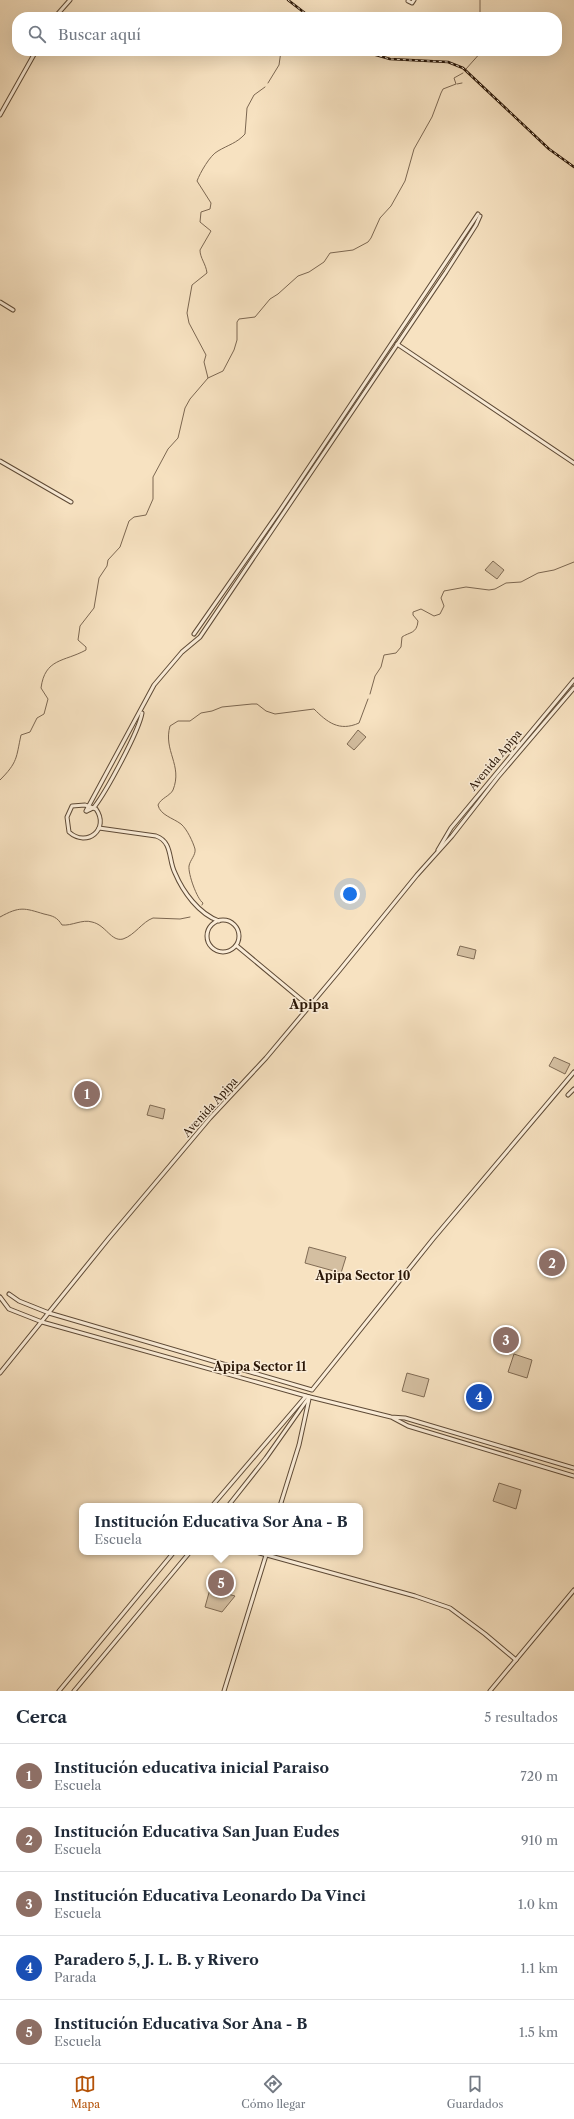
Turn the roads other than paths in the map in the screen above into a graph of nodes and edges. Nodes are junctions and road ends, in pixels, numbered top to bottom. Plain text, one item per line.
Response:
1 (70, 0) edge
2 (409, 0) edge
3 (414, 0) edge
4 (59, 12) edge
5 (33, 56) edge
6 (0, 115) edge
7 (0, 302) edge
8 (14, 310) dead end
9 (397, 344) junction
10 (0, 461) edge
11 (574, 463) edge
12 (71, 502) dead end
13 (194, 634) dead end
14 (574, 680) edge
15 (574, 688) edge
16 (142, 711) junction
17 (90, 806) junction
18 (94, 808) junction
19 (99, 828) junction
20 (435, 855) junction
21 (219, 921) junction
22 (237, 946) junction
23 (309, 1006) junction
24 (574, 1072) edge
25 (574, 1088) edge
26 (568, 1095) dead end
27 (9, 1294) dead end
28 (0, 1297) edge
29 (49, 1313) junction
30 (42, 1322) junction
31 (0, 1373) edge
32 (308, 1397) junction
33 (391, 1417) junction
34 (574, 1468) edge
35 (574, 1476) edge
36 (215, 1503) edge
37 (230, 1503) edge
38 (281, 1503) edge
39 (172, 1555) edge
40 (187, 1555) edge
41 (265, 1555) edge
42 (273, 1555) edge
43 (574, 1590) edge
44 (516, 1660) junction
45 (59, 1691) edge
46 (74, 1691) edge
47 (224, 1691) edge
48 (490, 1691) edge

1 - 4 street
2 - 3 street
5 - 6 street
7 - 8 street
9 - 11 street
9 - 13 street
9 - 16 street
10 - 12 street
14 - 20 street, Avenida Apipa
15 - 20 street, Avenida Apipa
16 - 17 street
16 - 18 street
17 - 18 street
17 - 18 street
17 - 19 street
18 - 19 street
19 - 21 street
20 - 23 street, Avenida Apipa
21 - 22 street
21 - 22 street
22 - 23 street
23 - 29 street, Avenida Apipa
24 - 29 street
25 - 26 street
27 - 29 street
28 - 30 street
29 - 30 street, Avenida Apipa
30 - 31 street, Avenida Apipa
30 - 32 street
32 - 33 street
32 - 36 street
32 - 37 street
32 - 38 street
33 - 34 street
33 - 35 street
39 - 45 street
40 - 46 street
41 - 47 street
42 - 44 street
43 - 44 street
44 - 48 street

